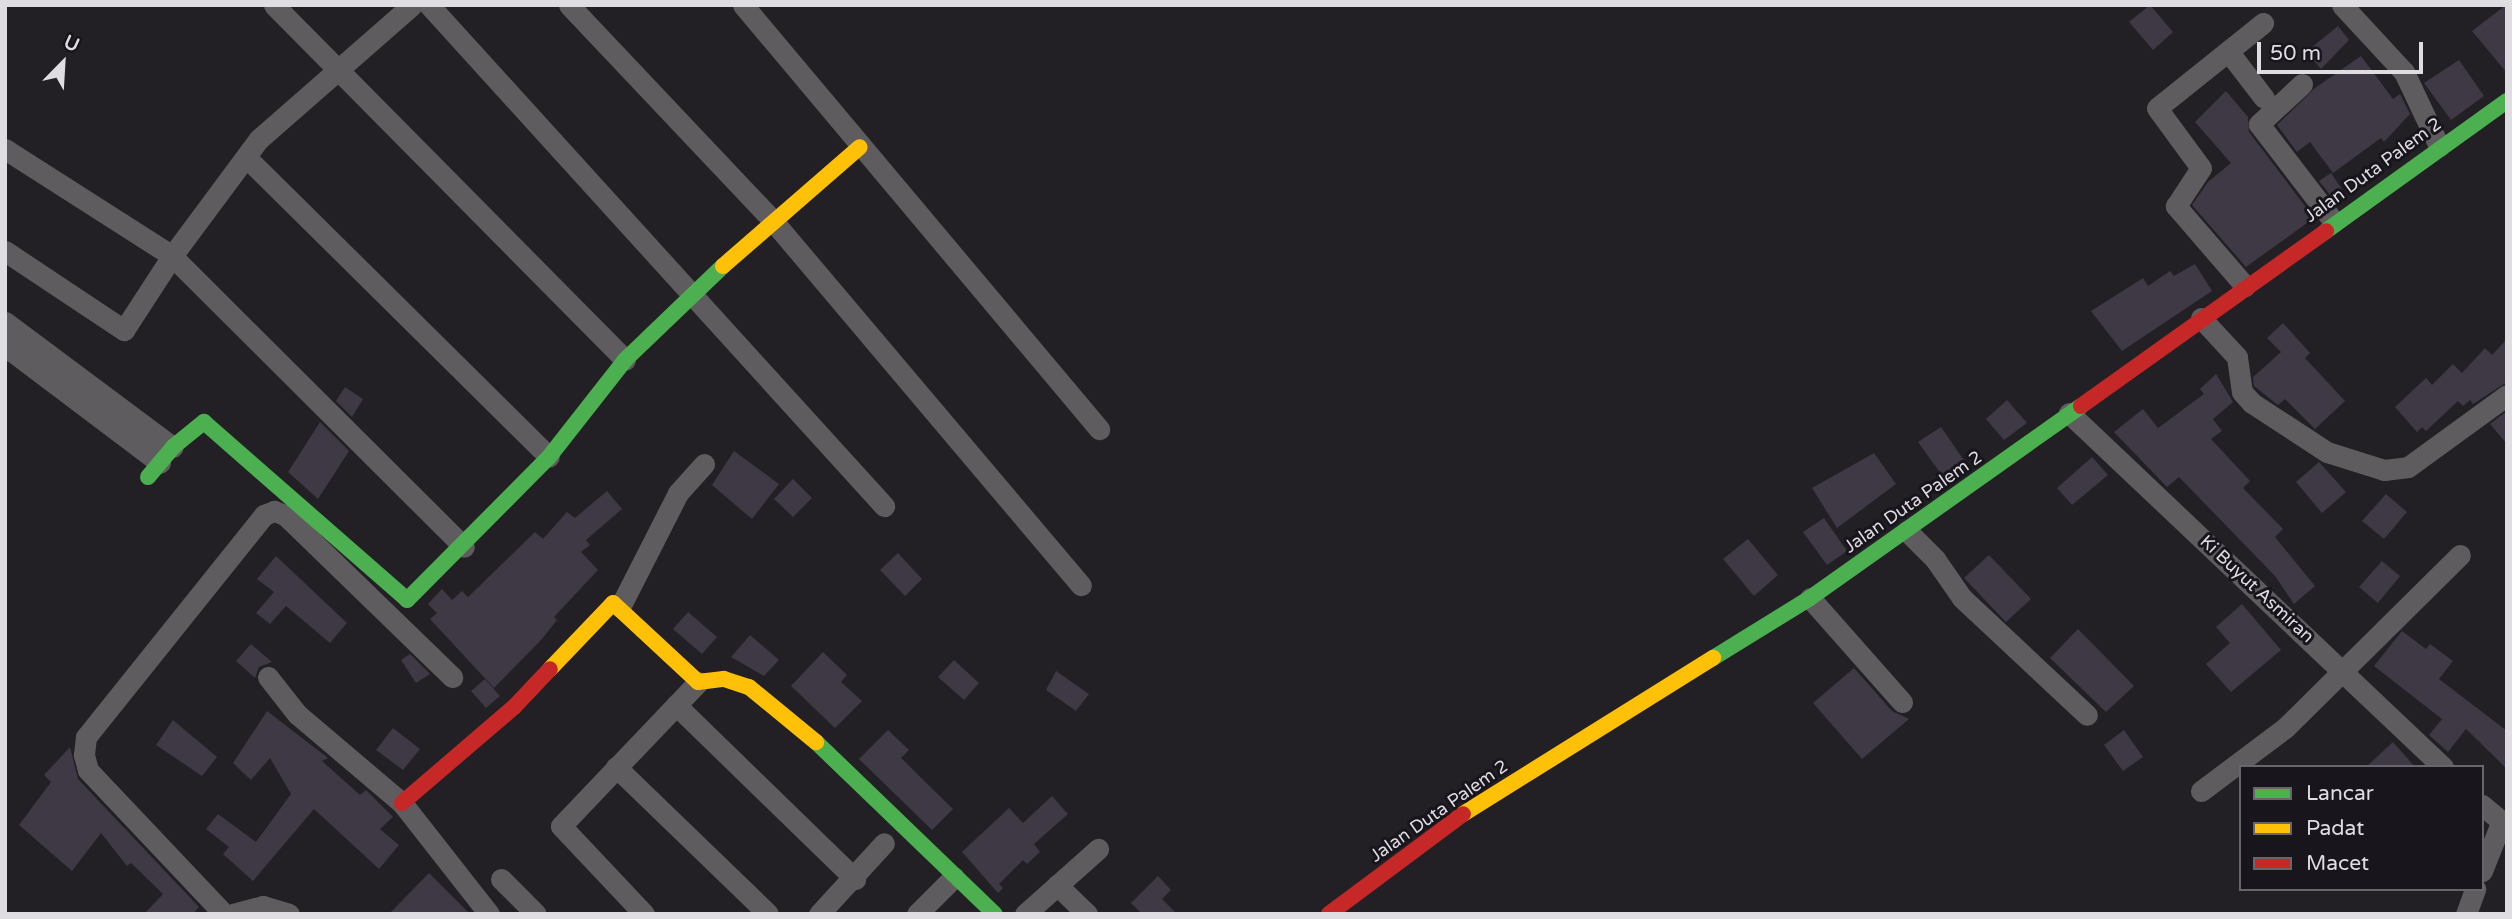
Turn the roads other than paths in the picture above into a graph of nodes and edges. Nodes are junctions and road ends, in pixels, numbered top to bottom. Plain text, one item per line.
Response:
1 (274, 5) edge
2 (412, 5) edge
3 (429, 5) edge
4 (569, 5) edge
5 (743, 5) edge
6 (2342, 5) edge
7 (2263, 23) dead end
8 (2228, 51) junction
9 (342, 69) junction
10 (2302, 84) dead end
11 (2264, 99) dead end
12 (2507, 101) edge
13 (2439, 146) junction
14 (860, 147) junction
15 (5, 149) edge
16 (246, 156) junction
17 (773, 221) junction
18 (2334, 222) junction
19 (5, 251) edge
20 (172, 256) junction
21 (2245, 286) junction
22 (689, 296) junction
23 (2201, 318) junction
24 (5, 322) edge
25 (5, 346) edge
26 (625, 360) junction
27 (2507, 395) edge
28 (2069, 413) junction
29 (1099, 429) dead end
30 (549, 457) junction
31 (160, 462) junction
32 (704, 464) dead end
33 (884, 506) dead end
34 (1907, 531) junction
35 (464, 547) junction
36 (2460, 555) dead end
37 (1081, 585) dead end
38 (1810, 598) junction
39 (620, 607) junction
40 (2344, 670) junction
41 (268, 677) dead end
42 (452, 677) dead end
43 (698, 682) junction
44 (1902, 702) dead end
45 (676, 705) junction
46 (2087, 715) dead end
47 (2441, 765) edge
48 (615, 767) junction
49 (2201, 792) dead end
50 (402, 803) junction
51 (2484, 807) edge
52 (2504, 825) edge
53 (884, 844) dead end
54 (1098, 849) dead end
55 (2484, 868) edge
56 (954, 877) junction
57 (501, 879) dead end
58 (855, 879) junction
59 (1058, 886) junction
60 (2474, 891) edge
61 (1335, 912) edge
62 (225, 914) edge
63 (233, 914) edge
64 (289, 914) edge
65 (489, 914) edge
66 (536, 914) edge
67 (645, 914) edge
68 (768, 914) edge
69 (819, 914) edge
70 (917, 914) edge
71 (995, 914) edge
72 (1025, 914) edge
73 (1087, 914) edge
74 (2466, 914) edge

1 - 9 street
2 - 9 street
3 - 22 street
4 - 17 street
5 - 14 street
6 - 13 street
7 - 8 street
8 - 11 street
8 - 21 street
9 - 16 street
9 - 26 street
10 - 18 street
12 - 13 street, Jalan Duta Palem 2
13 - 18 street, Jalan Duta Palem 2
14 - 17 street
14 - 29 street
15 - 20 street
16 - 20 street
16 - 30 street
17 - 22 street
17 - 37 street
18 - 21 street, Jalan Duta Palem 2
19 - 20 street
20 - 35 street
21 - 23 street, Jalan Duta Palem 2
22 - 26 street
22 - 33 street
23 - 27 street
23 - 28 street, Jalan Duta Palem 2
24 - 31 street
25 - 31 street
26 - 30 street
28 - 34 street, Jalan Duta Palem 2
28 - 40 street, Ki Buyut Asmiran
30 - 35 street
31 - 35 street
32 - 39 street
34 - 38 street, Jalan Duta Palem 2
34 - 46 street
36 - 40 street
38 - 44 street
38 - 61 street, Jalan Duta Palem 2
39 - 43 street
39 - 50 street
40 - 47 street, Ki Buyut Asmiran
40 - 49 street
41 - 50 street
42 - 62 street
43 - 45 street
43 - 56 street
45 - 48 street
45 - 58 street
48 - 67 street
48 - 68 street
50 - 65 street
51 - 52 street
52 - 55 street
53 - 58 street
54 - 59 street
56 - 70 street
56 - 71 street
57 - 66 street
58 - 69 street
59 - 72 street
59 - 73 street
60 - 74 street
63 - 64 street

